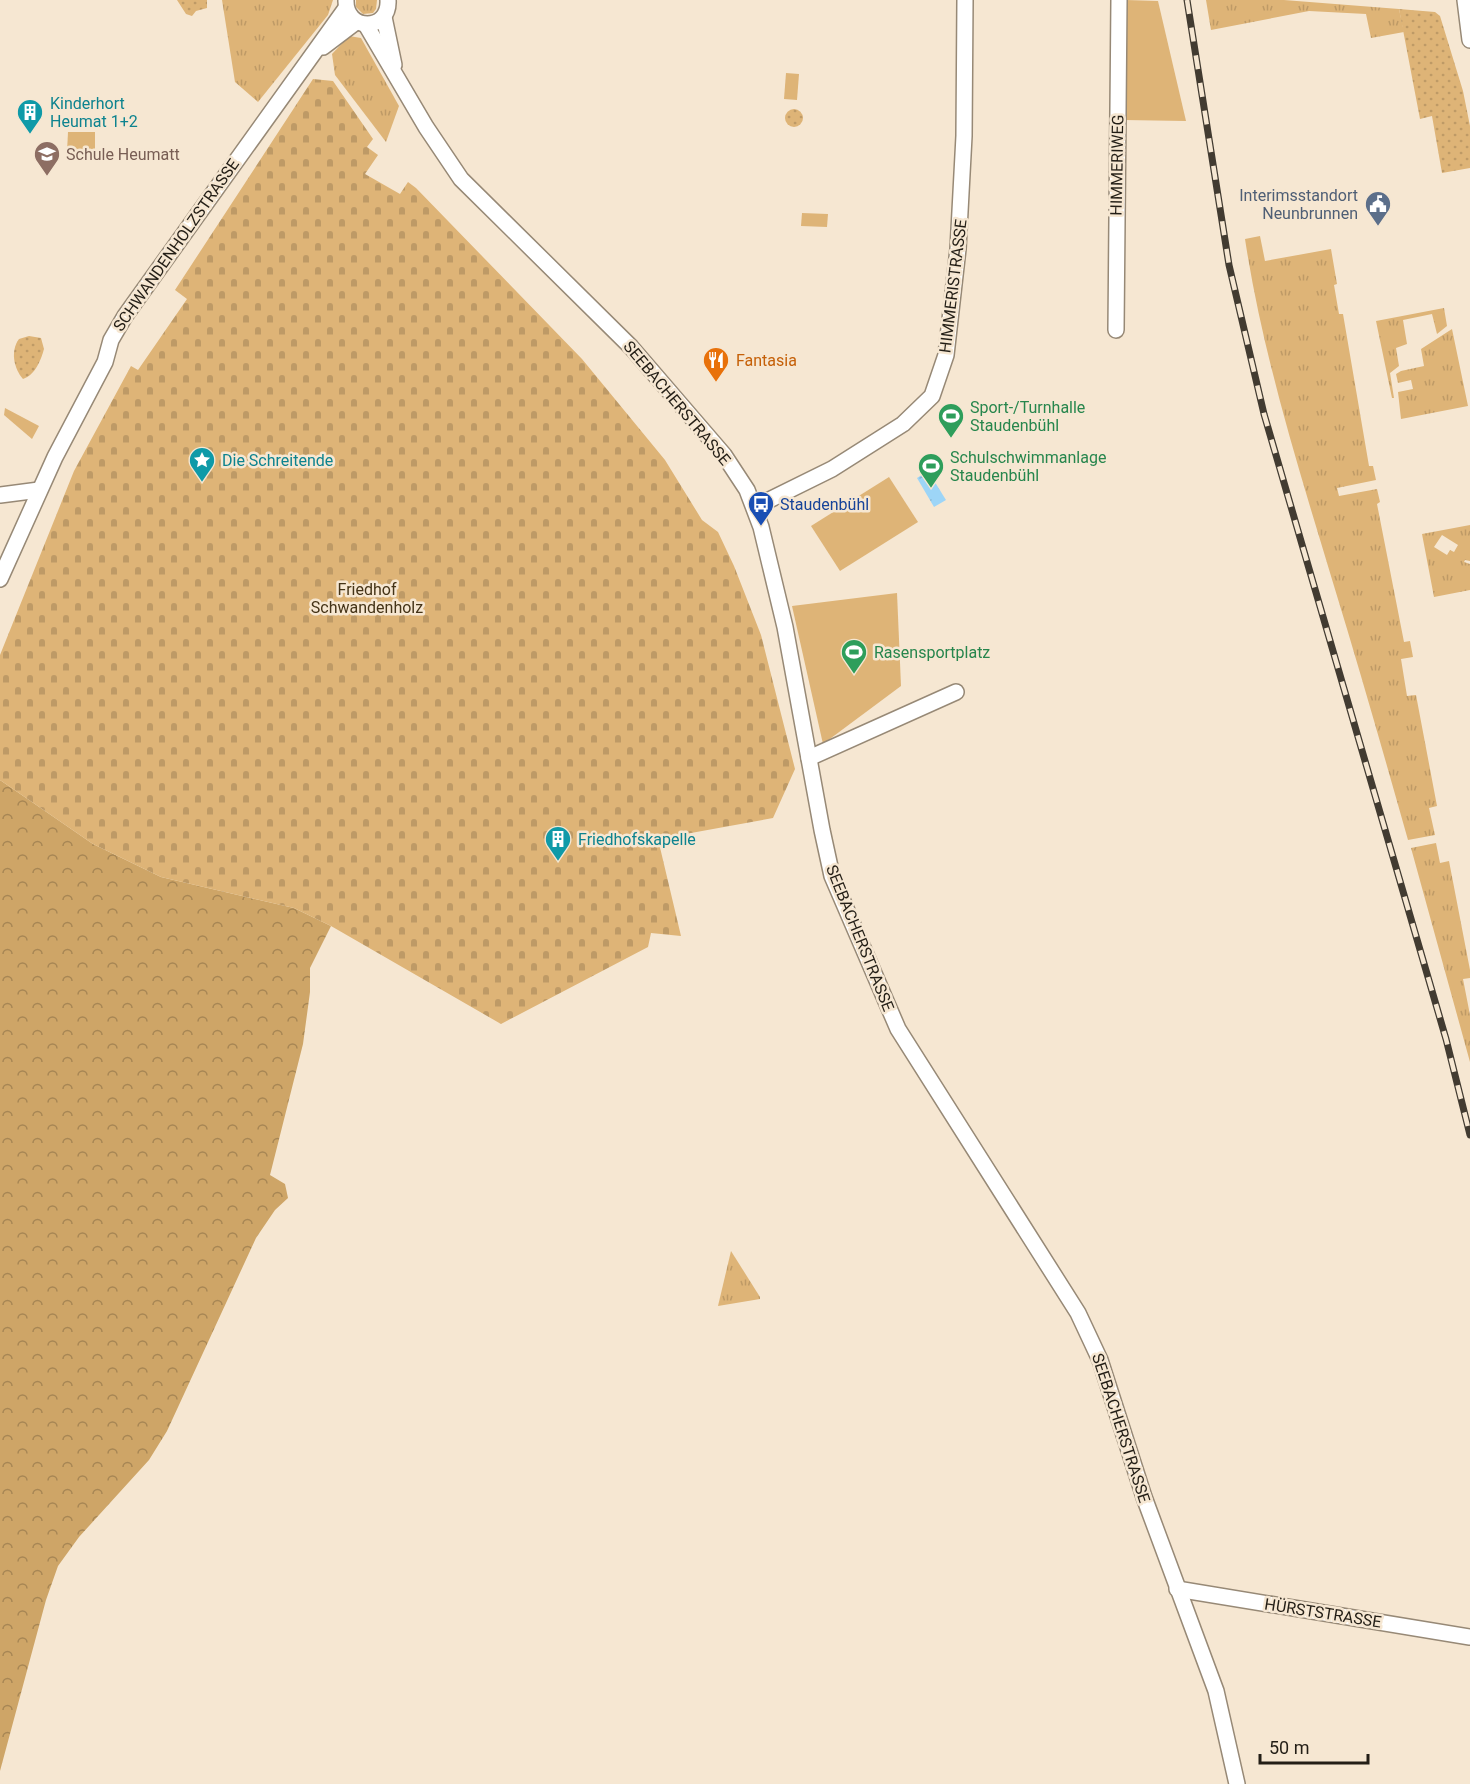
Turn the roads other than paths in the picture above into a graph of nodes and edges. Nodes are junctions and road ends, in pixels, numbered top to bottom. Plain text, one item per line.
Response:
1 (400, 0) edge
2 (964, 0) edge
3 (1119, 0) edge
4 (1465, 0) edge
5 (346, 4) edge
6 (386, 9) edge
7 (361, 24) junction
8 (1470, 40) edge
9 (313, 54) junction
10 (399, 80) junction
11 (1116, 330) dead end
12 (39, 490) junction
13 (0, 495) edge
14 (755, 507) junction
15 (0, 579) edge
16 (956, 692) dead end
17 (808, 758) junction
18 (1177, 1589) junction
19 (1470, 1637) edge
20 (1237, 1784) edge

1 - 6 street
2 - 14 street, HIMMERISTRASSE
3 - 11 street, HIMMERIWEG
4 - 8 street
5 - 7 street, SEEBACHERSTRASSE
5 - 9 street, SCHWANDENHOLZSTRASSE
6 - 7 street
6 - 10 street, SEEBACHERSTRASSE
7 - 9 street, SCHWANDENHOLZSTRASSE
7 - 10 street, SEEBACHERSTRASSE
9 - 12 street, SCHWANDENHOLZSTRASSE
10 - 14 street, SEEBACHERSTRASSE
12 - 13 street
12 - 15 street, SCHWANDENHOLZSTRASSE
14 - 17 street, SEEBACHERSTRASSE
16 - 17 street
17 - 18 street, SEEBACHERSTRASSE
18 - 19 street, HÜRSTSTRASSE
18 - 20 street, SEEBACHERSTRASSE

